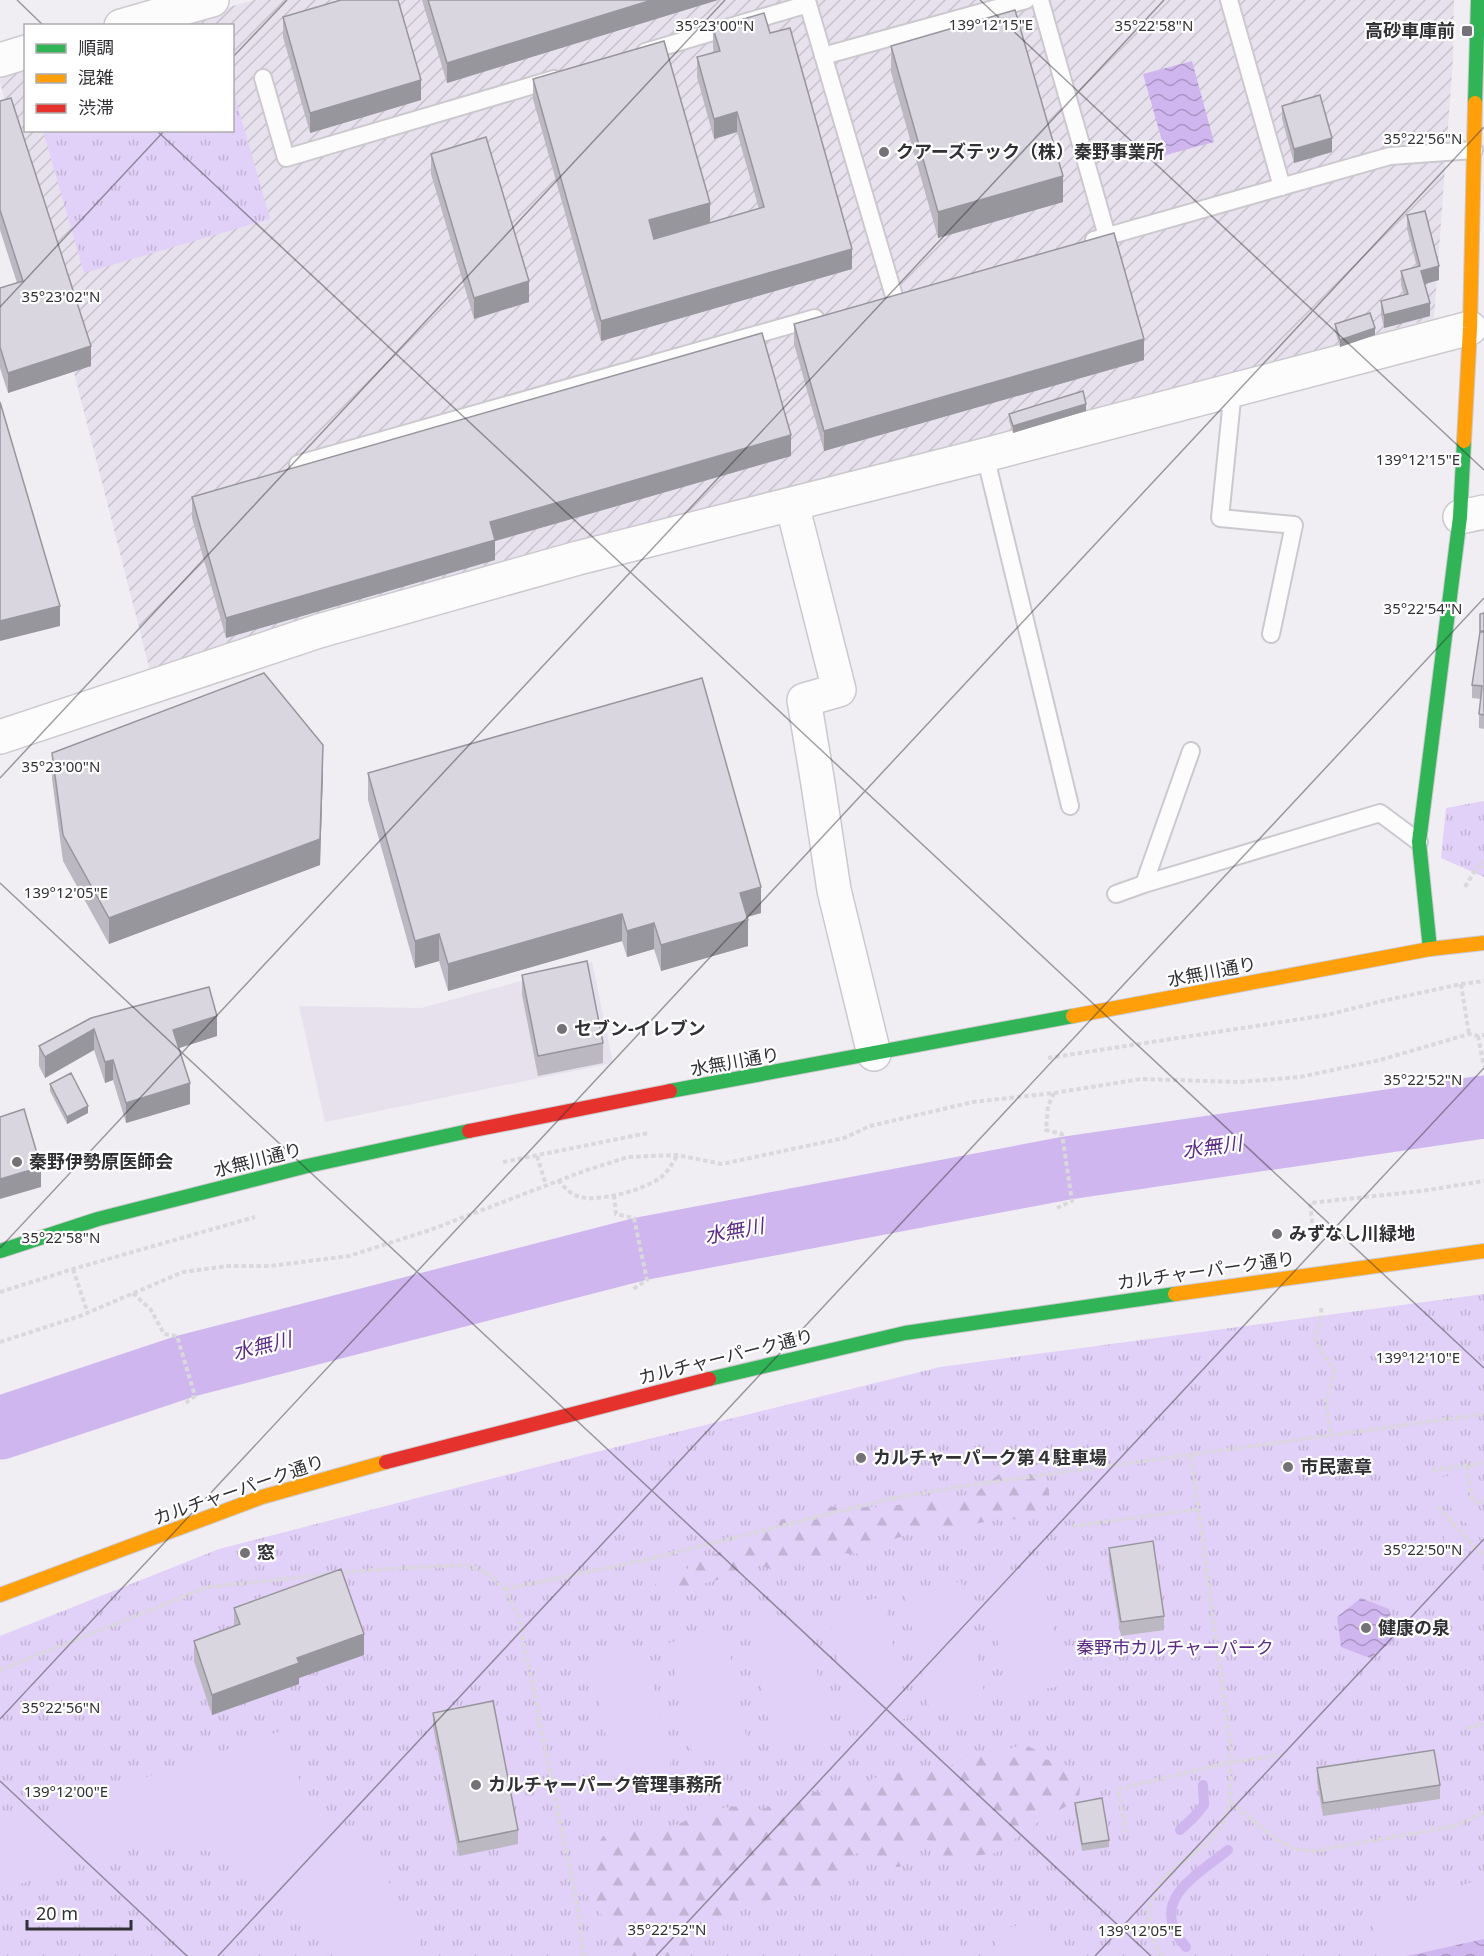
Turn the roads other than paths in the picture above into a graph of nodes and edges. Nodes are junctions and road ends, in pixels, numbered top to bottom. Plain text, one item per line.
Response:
1 (212, 0) edge
2 (1026, 0) edge
3 (1040, 0) edge
4 (1229, 0) edge
5 (1478, 0) edge
6 (128, 24) edge
7 (24, 53) edge
8 (823, 56) junction
9 (627, 57) edge
10 (0, 60) edge
11 (570, 74) edge
12 (263, 78) dead end
13 (1474, 150) junction
14 (1282, 187) junction
15 (1107, 236) junction
16 (1073, 246) edge
17 (894, 296) edge
18 (825, 315) edge
19 (1470, 328) junction
20 (1233, 390) junction
21 (984, 455) junction
22 (298, 464) edge
23 (792, 504) junction
24 (1472, 514) edge
25 (1271, 634) dead end
26 (0, 737) edge
27 (1191, 751) dead end
28 (1070, 806) dead end
29 (1419, 842) junction
30 (1144, 884) junction
31 (1116, 894) dead end
32 (1484, 943) edge
33 (1430, 949) junction
34 (874, 1054) junction
35 (0, 1251) edge
36 (1484, 1251) edge
37 (0, 1595) edge

1 - 6 street
2 - 8 lane
3 - 15 lane
4 - 14 lane
5 - 13 street
7 - 10 street
8 - 9 lane
8 - 17 lane
11 - 12 lane
13 - 14 lane
13 - 19 street
14 - 15 lane
15 - 16 lane
18 - 22 lane
19 - 20 street
19 - 24 street
20 - 21 street
20 - 25 lane
21 - 23 street
21 - 28 lane
23 - 26 street
23 - 34 street
24 - 29 street
27 - 30 lane
29 - 30 lane
29 - 33 street
30 - 31 lane
32 - 33 street, 水無川通り
33 - 34 street, 水無川通り
34 - 35 street, 水無川通り
36 - 37 street, カルチャーパーク通り

